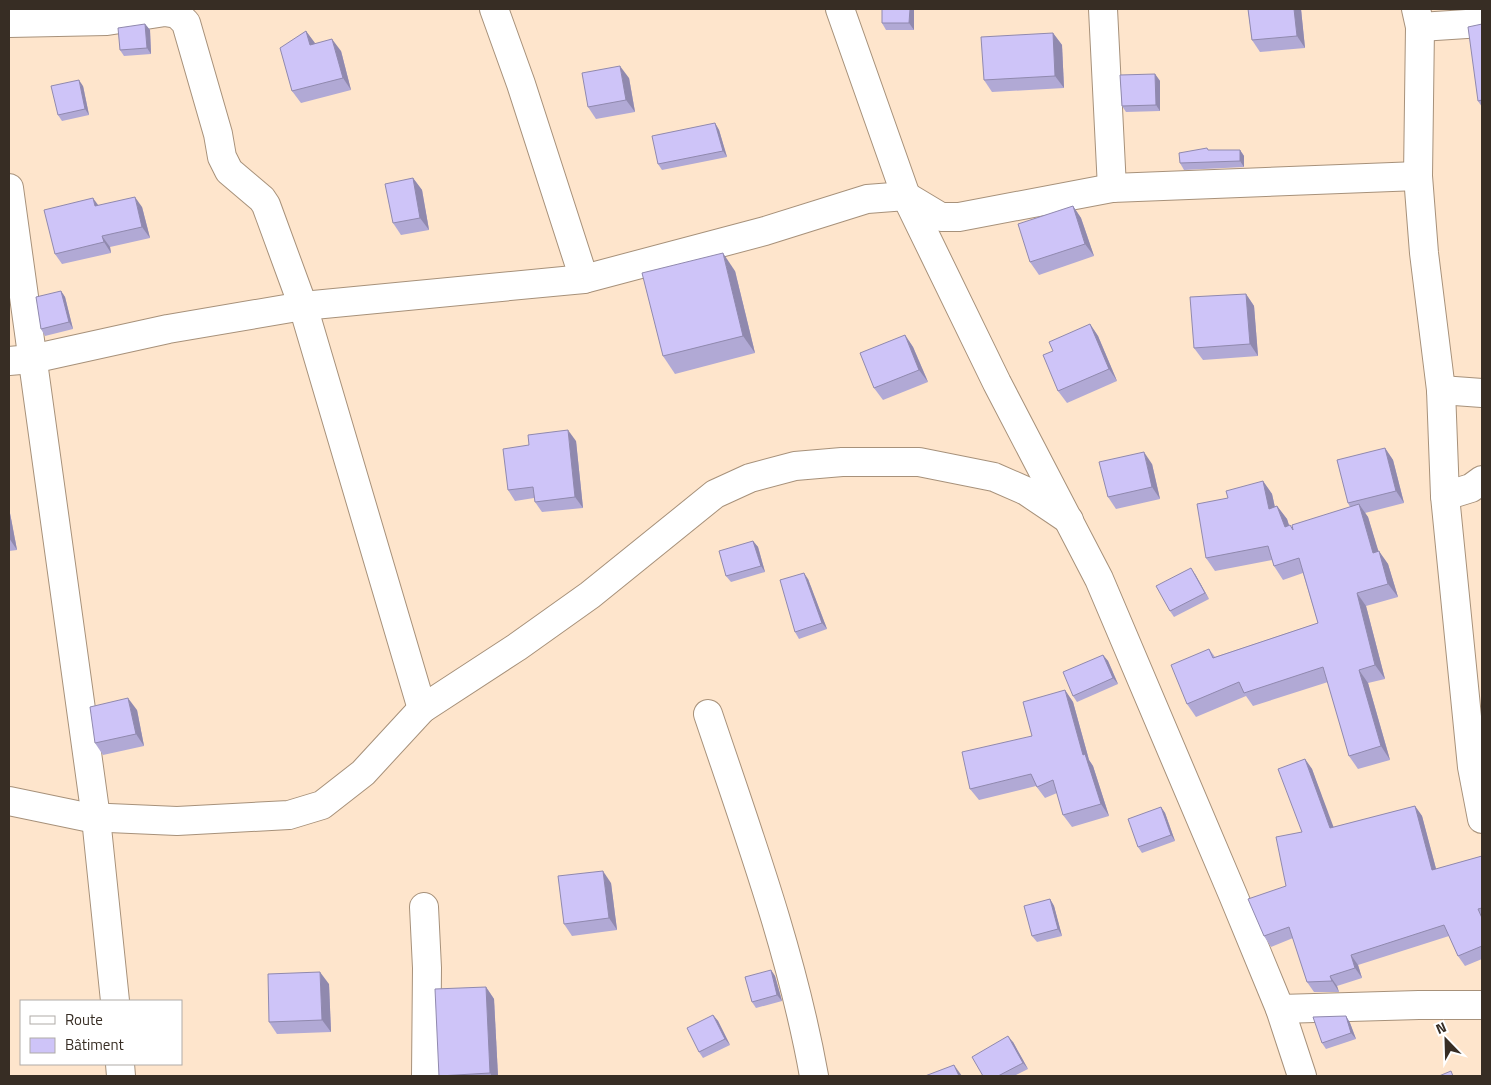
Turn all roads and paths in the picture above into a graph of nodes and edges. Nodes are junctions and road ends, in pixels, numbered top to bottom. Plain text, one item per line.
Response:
1 (494, 9) edge
2 (840, 9) edge
3 (1103, 9) edge
4 (1418, 18) edge
5 (9, 23) edge
6 (1482, 23) edge
7 (1418, 176) junction
8 (9, 188) edge
9 (1112, 188) junction
10 (906, 196) junction
11 (584, 279) junction
12 (302, 306) junction
13 (21, 360) edge
14 (1441, 390) junction
15 (1482, 393) edge
16 (1482, 480) edge
17 (1444, 496) junction
18 (1069, 520) junction
19 (422, 709) junction
20 (708, 714) dead end
21 (9, 801) edge
22 (96, 818) junction
23 (1482, 819) edge
24 (424, 907) dead end
25 (115, 1000) edge
26 (1482, 1005) edge
27 (1280, 1008) junction
28 (426, 1076) edge
29 (814, 1076) edge
30 (1302, 1076) edge

1 - 11 street
2 - 10 street
3 - 9 street
4 - 6 street
4 - 7 street
5 - 12 street
7 - 9 street
7 - 14 street
8 - 13 street
9 - 10 street
10 - 11 street
10 - 18 street
11 - 12 street
12 - 13 street
12 - 19 street
13 - 22 street
14 - 15 street
14 - 17 street
16 - 17 street
17 - 23 street
18 - 19 street
18 - 27 street
19 - 22 street
20 - 29 street
21 - 22 street
22 - 25 street
24 - 28 street
26 - 27 street
27 - 30 street

